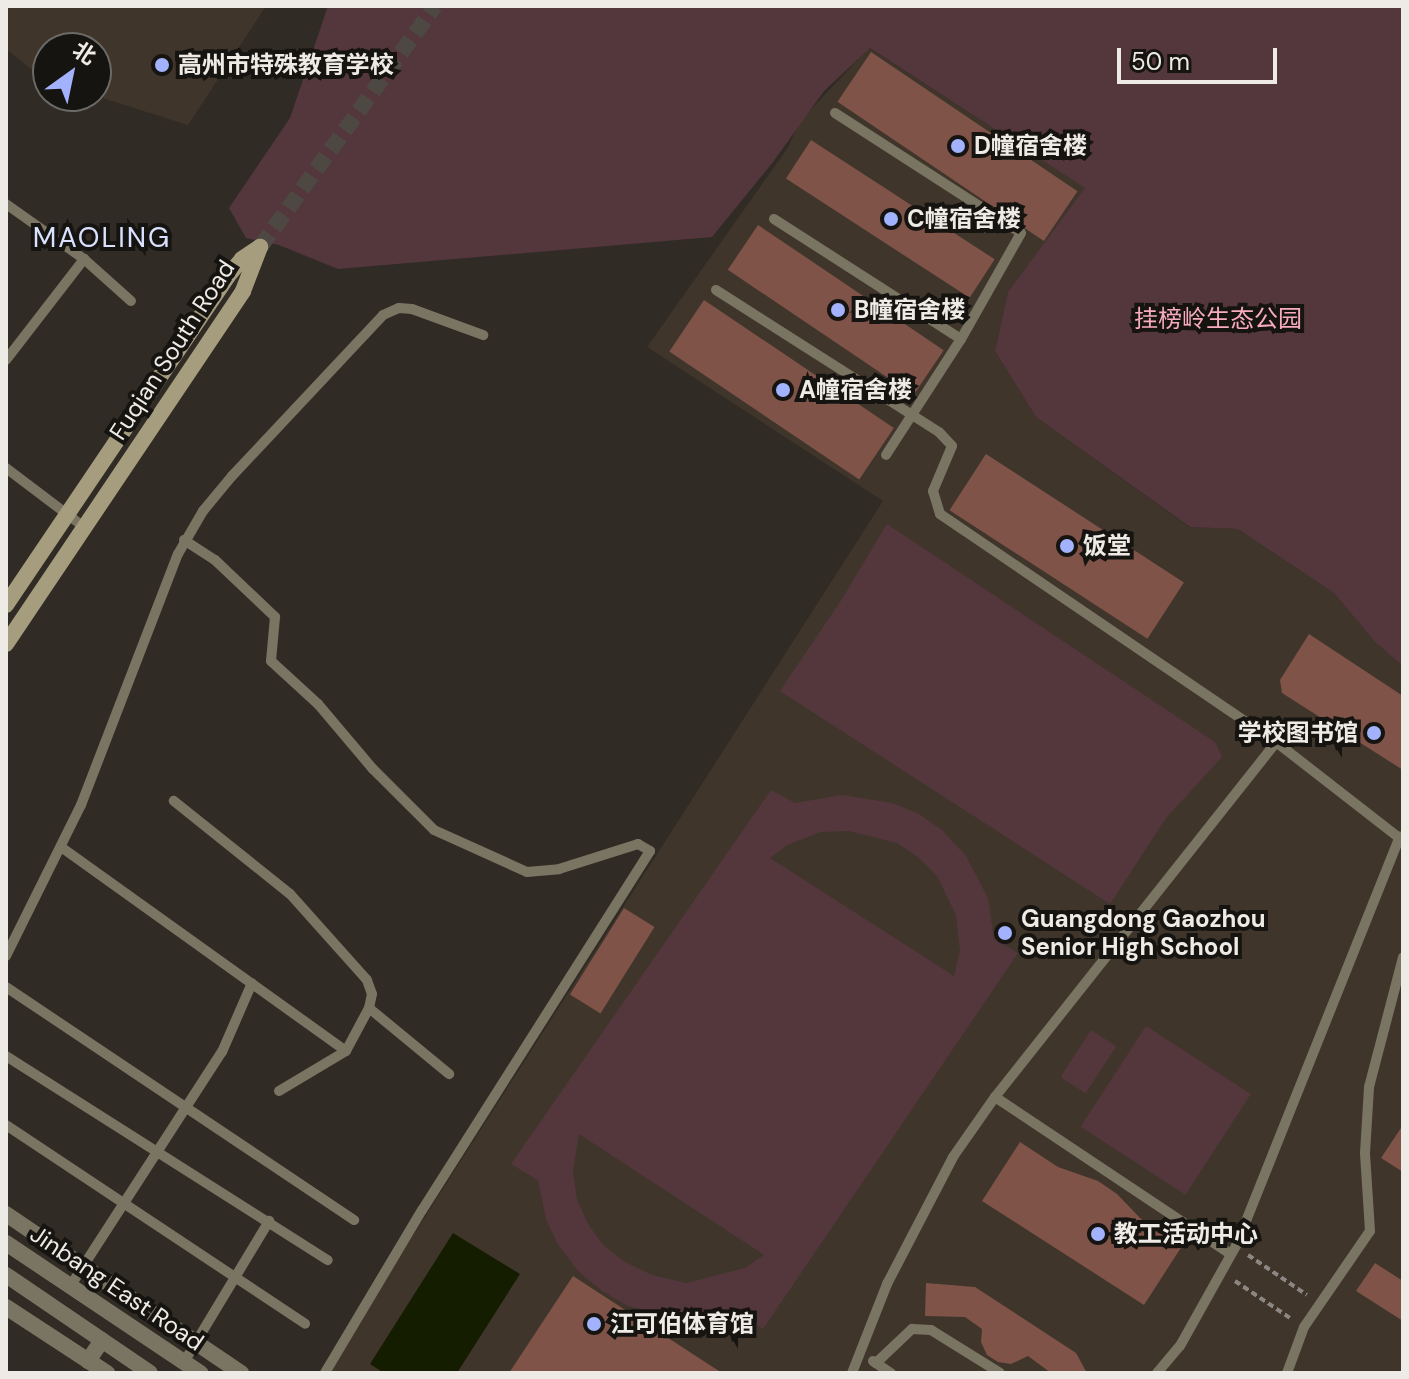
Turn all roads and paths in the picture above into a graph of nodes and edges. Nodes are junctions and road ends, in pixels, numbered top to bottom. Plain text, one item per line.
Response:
1 (835, 113) dead end
2 (6, 204) edge
3 (774, 219) dead end
4 (84, 259) junction
5 (716, 290) dead end
6 (131, 301) dead end
7 (483, 335) dead end
8 (961, 339) junction
9 (6, 360) edge
10 (910, 415) junction
11 (886, 455) dead end
12 (6, 468) edge
13 (67, 515) junction
14 (84, 527) junction
15 (184, 540) junction
16 (6, 605) edge
17 (6, 644) edge
18 (1276, 742) junction
19 (174, 801) dead end
20 (1401, 839) edge
21 (61, 847) junction
22 (6, 923) edge
23 (18, 931) junction
24 (6, 956) edge
25 (1403, 957) edge
26 (252, 983) junction
27 (6, 987) edge
28 (369, 1008) junction
29 (346, 1051) junction
30 (6, 1056) edge
31 (449, 1074) dead end
32 (279, 1091) dead end
33 (995, 1097) junction
34 (185, 1109) junction
35 (6, 1125) edge
36 (155, 1151) junction
37 (122, 1201) junction
38 (6, 1214) edge
39 (354, 1220) dead end
40 (269, 1221) junction
41 (6, 1243) edge
42 (1233, 1250) junction
43 (328, 1260) dead end
44 (84, 1266) junction
45 (1219, 1271) junction
46 (235, 1277) junction
47 (9, 1282) edge
48 (71, 1285) junction
49 (1320, 1304) junction
50 (6, 1307) edge
51 (305, 1324) dead end
52 (1304, 1327) junction
53 (102, 1340) junction
54 (196, 1341) junction
55 (862, 1355) junction
56 (88, 1361) junction
57 (184, 1362) junction
58 (876, 1363) junction
59 (107, 1373) edge
60 (150, 1373) edge
61 (200, 1373) edge
62 (241, 1373) edge
63 (325, 1373) edge
64 (852, 1373) edge
65 (891, 1373) edge
66 (1000, 1373) edge
67 (1157, 1373) edge
68 (1287, 1373) edge

1 - 8 lane
2 - 4 lane
3 - 8 lane
4 - 6 lane
4 - 9 lane
5 - 10 lane
7 - 15 lane
8 - 10 lane
10 - 11 lane
10 - 18 lane
12 - 13 lane
13 - 14 lane
13 - 14 main road, Fuqian South Road
13 - 16 main road, Fuqian South Road
14 - 17 main road, Fuqian South Road
15 - 21 lane
15 - 63 lane
18 - 20 lane
18 - 33 lane
19 - 28 lane
20 - 42 lane
21 - 23 lane
21 - 26 lane
22 - 23 lane
23 - 24 lane
25 - 49 lane
26 - 29 lane
26 - 34 lane
27 - 34 lane
28 - 29 lane
28 - 31 lane
29 - 32 lane
30 - 36 lane
33 - 42 lane
33 - 55 lane
34 - 36 lane
34 - 39 lane
35 - 37 lane
36 - 37 lane
36 - 40 lane
37 - 44 lane
37 - 46 lane
38 - 44 street
40 - 43 lane
40 - 46 lane
41 - 48 street, Jinbang East Road
42 - 45 lane
42 - 49 path
44 - 48 lane
44 - 54 street
45 - 52 path
45 - 67 lane
46 - 51 lane
46 - 54 lane
47 - 53 street
48 - 57 street, Jinbang East Road
49 - 52 lane
50 - 56 street
52 - 68 lane
53 - 56 street
53 - 60 street
54 - 57 lane
54 - 62 street
55 - 58 lane
55 - 64 lane
56 - 59 street
57 - 61 street, Jinbang East Road
58 - 65 lane
58 - 66 lane

